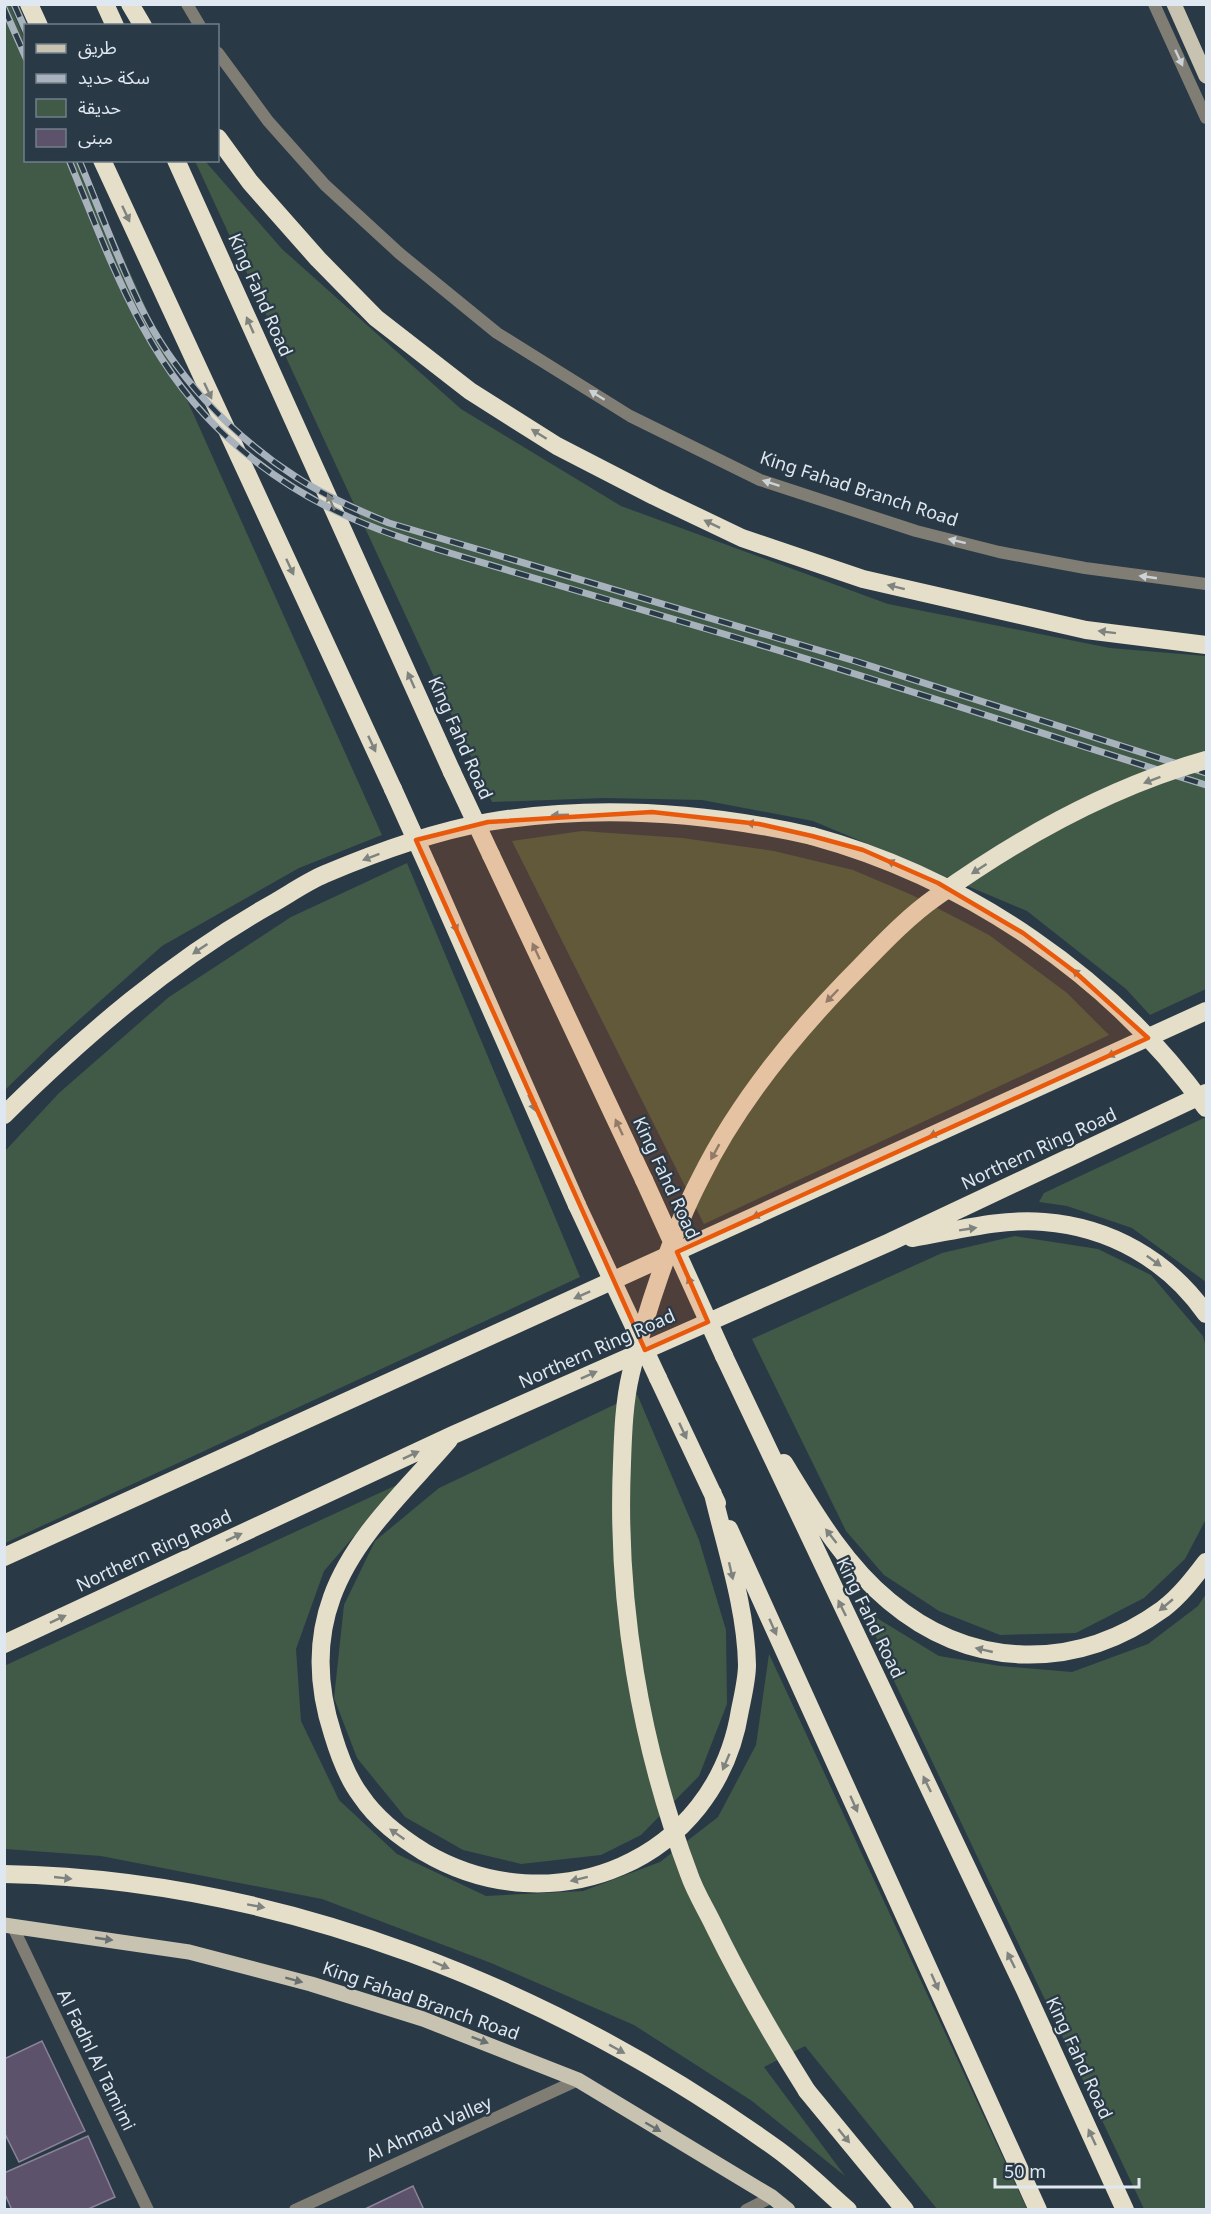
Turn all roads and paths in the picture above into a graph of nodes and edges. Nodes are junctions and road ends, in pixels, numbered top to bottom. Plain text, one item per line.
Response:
1 (29, 4) edge
2 (105, 4) edge
3 (130, 4) edge
4 (187, 4) edge
5 (1154, 4) edge
6 (1174, 4) edge
7 (38, 24) edge
8 (114, 24) edge
9 (142, 24) edge
10 (199, 24) edge
11 (219, 54) edge
12 (1206, 76) edge
13 (1206, 118) edge
14 (219, 139) edge
15 (103, 162) edge
16 (177, 162) edge
17 (1206, 584) edge
18 (1206, 645) edge
19 (1206, 760) edge
20 (1206, 1011) edge
21 (1206, 1093) edge
22 (1206, 1108) edge
23 (4, 1115) edge
24 (890, 1242) junction
25 (1206, 1314) edge
26 (735, 1385) junction
27 (453, 1435) junction
28 (713, 1494) junction
29 (4, 1557) edge
30 (1206, 1562) edge
31 (4, 1644) edge
32 (4, 1874) edge
33 (8, 1925) edge
34 (578, 2080) junction
35 (772, 2196) junction
36 (148, 2210) edge
37 (295, 2210) edge
38 (746, 2210) edge
39 (788, 2210) edge
40 (849, 2210) edge
41 (905, 2210) edge
42 (1038, 2210) edge
43 (1125, 2210) edge

1 - 7 highway
2 - 8 highway
3 - 9 highway
4 - 10 street
5 -> 13 street
6 - 12 main road
17 -> 11 street, King Fahad Branch Road
18 -> 14 highway
15 -> 28 highway, bridge
26 -> 16 highway, King Fahd Road, bridge
19 -> 41 highway, bridge
20 -> 29 highway
21 - 24 highway, Northern Ring Road
22 -> 23 highway, bridge
24 -> 25 highway
27 -> 24 highway, Northern Ring Road
30 -> 26 highway
43 -> 26 highway, King Fahd Road
28 -> 27 highway
31 -> 27 highway, Northern Ring Road
28 -> 42 highway
32 -> 40 highway
33 -> 34 main road, King Fahad Branch Road
33 - 36 street, Al Fadhl Al Tamimi
34 -> 35 main road, King Fahad Branch Road
34 - 37 street, Al Ahmad Valley
35 - 38 street
35 - 39 main road, King Fahad Branch Road

